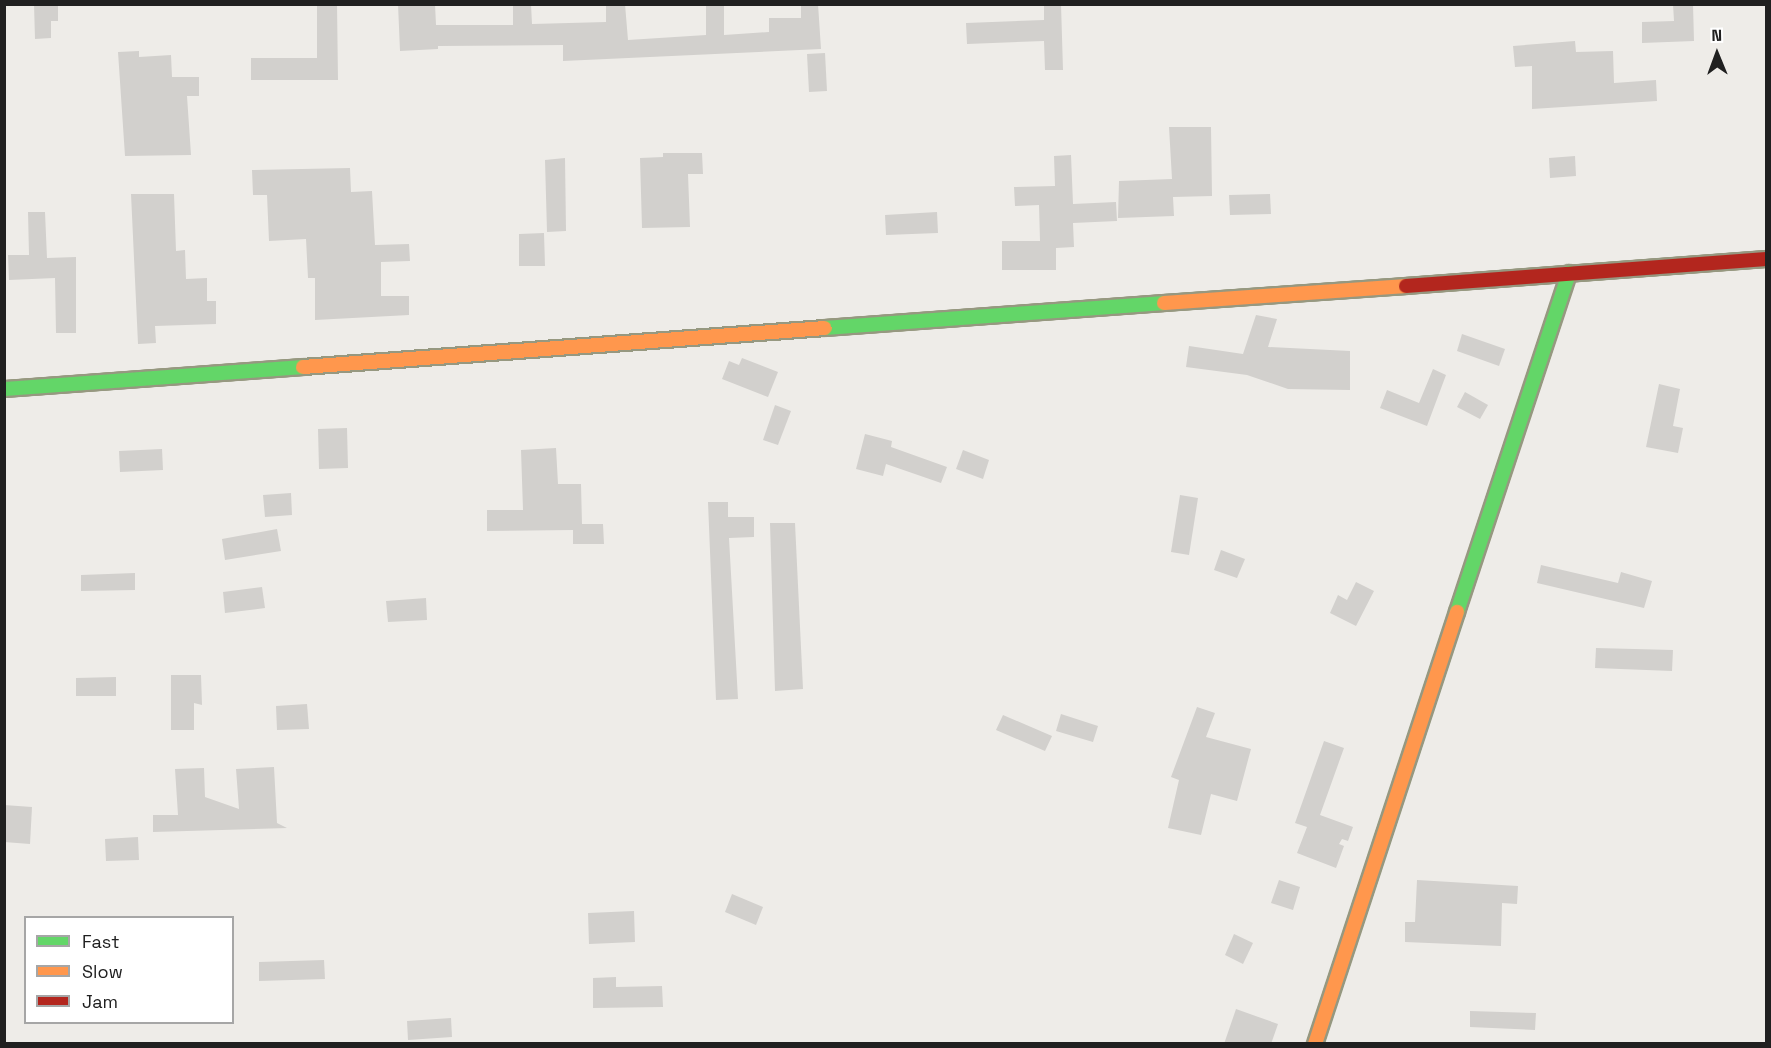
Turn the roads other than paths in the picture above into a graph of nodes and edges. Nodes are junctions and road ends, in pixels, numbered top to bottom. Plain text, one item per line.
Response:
1 (1767, 259) edge
2 (1569, 273) junction
3 (4, 389) edge
4 (1315, 1044) edge

1 - 2 street
2 - 3 street
2 - 4 street

